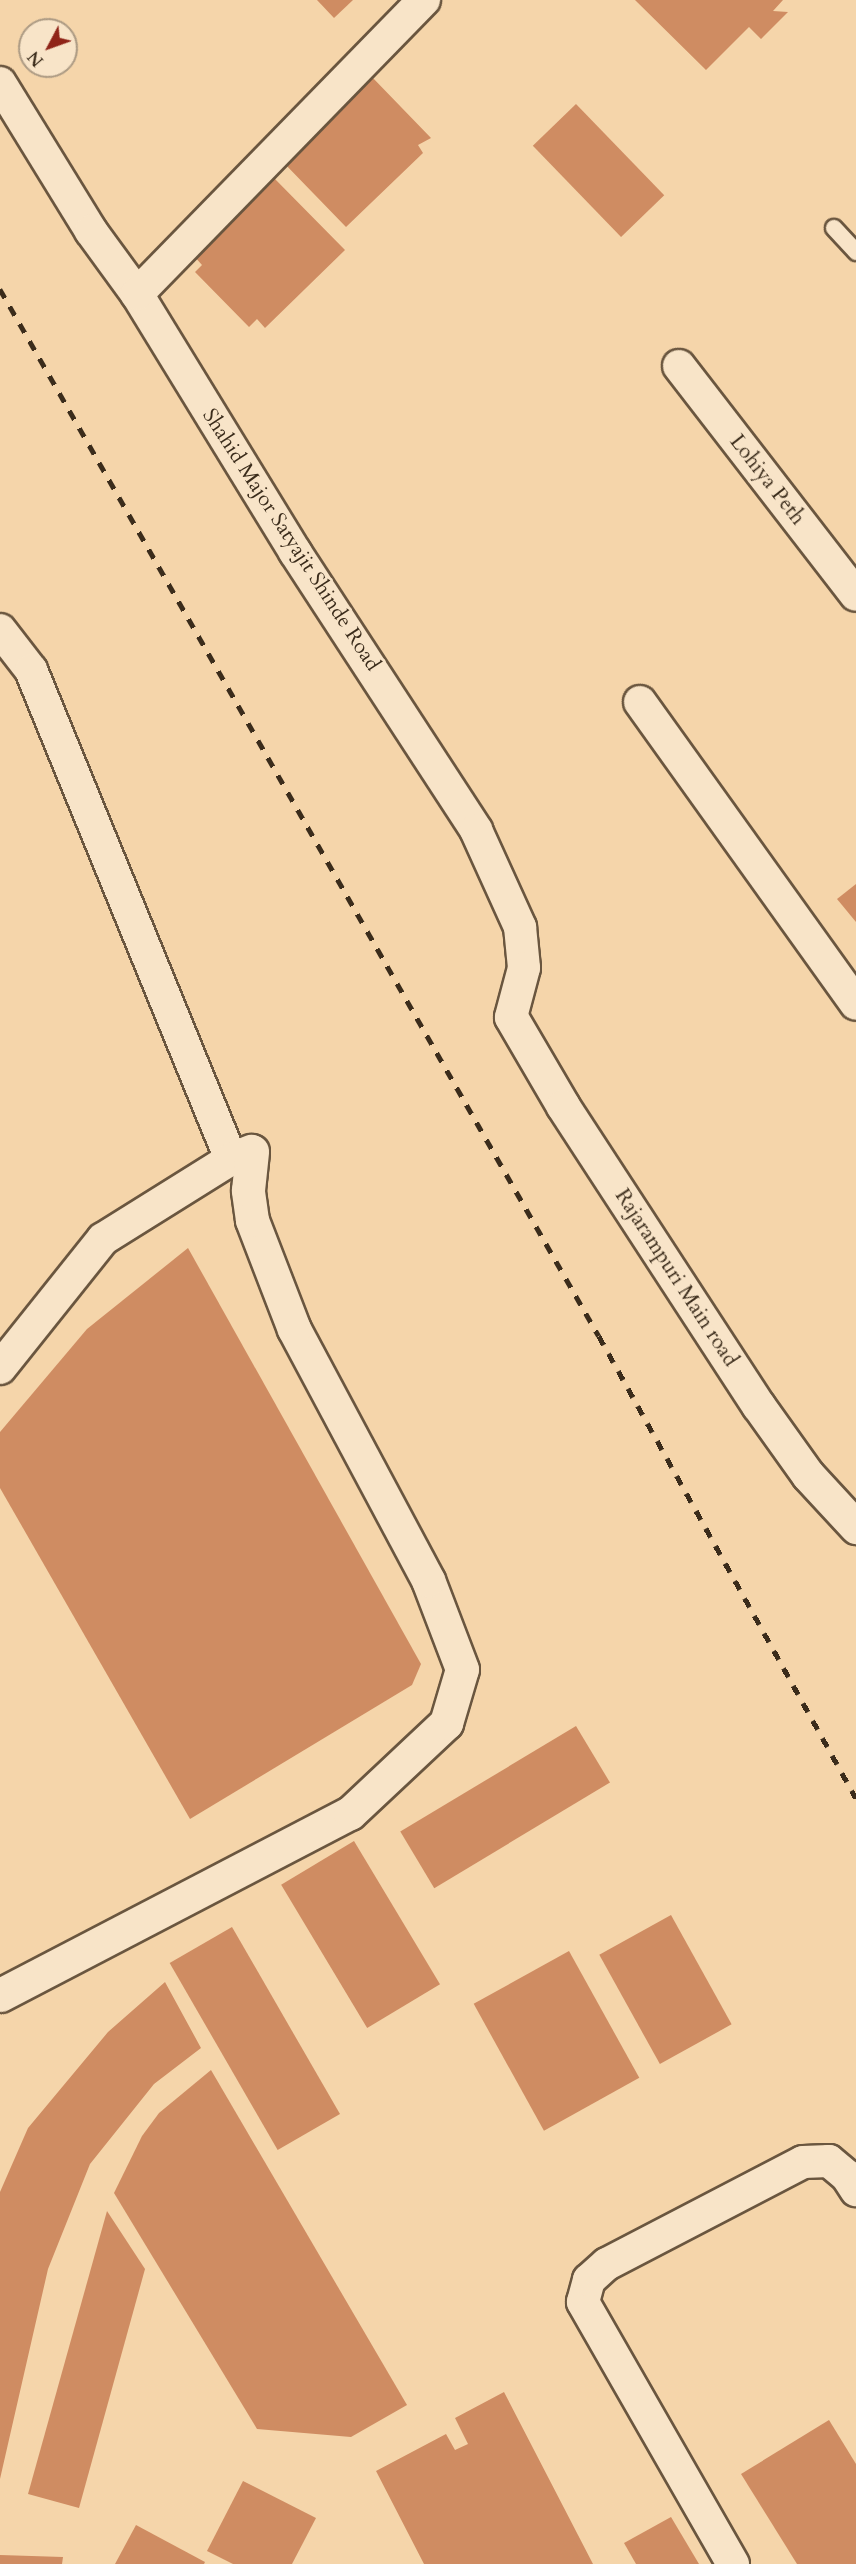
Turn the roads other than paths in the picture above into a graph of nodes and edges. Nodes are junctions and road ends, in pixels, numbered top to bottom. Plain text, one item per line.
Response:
1 (424, 0) edge
2 (0, 83) edge
3 (834, 228) dead end
4 (856, 252) edge
5 (136, 294) junction
6 (679, 366) dead end
7 (856, 595) edge
8 (0, 630) edge
9 (640, 702) dead end
10 (856, 1004) edge
11 (511, 1017) joint
12 (241, 1155) junction
13 (0, 1368) edge
14 (856, 1527) edge
15 (0, 1995) edge
16 (856, 2190) edge
17 (733, 2564) edge

1 - 5 street
2 - 5 street, Shahid Major Satyajit Shinde Road
3 - 4 lane
5 - 11 street, Shahid Major Satyajit Shinde Road
6 - 7 street, Lohiya Peth
8 - 12 street
9 - 10 street
11 - 14 street, Rajarampuri Main road
12 - 13 street
12 - 15 street
16 - 17 street

